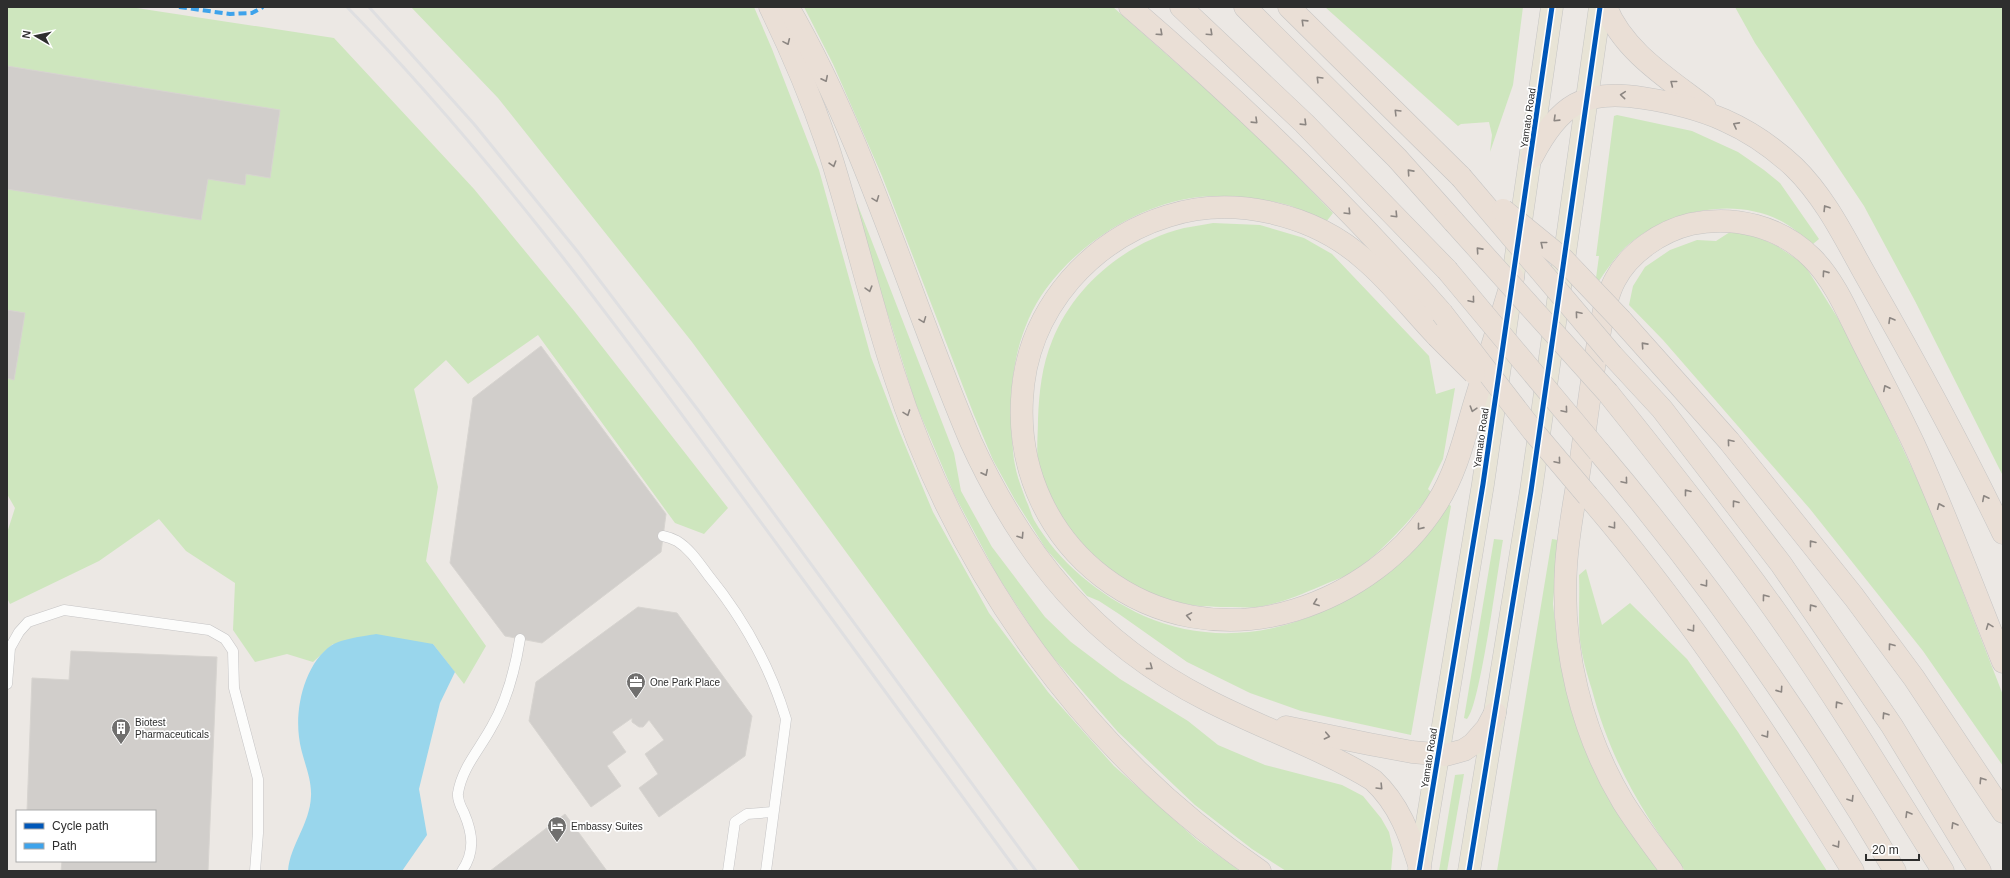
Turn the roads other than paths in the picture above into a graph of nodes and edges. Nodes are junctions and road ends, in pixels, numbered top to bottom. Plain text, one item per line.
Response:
1 (770, 7) edge
2 (788, 7) edge
3 (1130, 7) edge
4 (1181, 7) edge
5 (1245, 7) edge
6 (1289, 7) edge
7 (1552, 7) edge
8 (1600, 7) edge
9 (1606, 7) edge
10 (1589, 98) junction
11 (1715, 115) junction
12 (1532, 157) junction
13 (1461, 177) junction
14 (1513, 278) junction
15 (1533, 431) junction
16 (2003, 532) edge
17 (663, 536) dead end
18 (520, 639) dead end
19 (2003, 662) edge
20 (7, 684) edge
21 (1495, 713) junction
22 (1248, 718) junction
23 (1439, 755) junction
24 (773, 812) junction
25 (2003, 812) edge
26 (1420, 870) edge
27 (255, 871) edge
28 (462, 871) edge
29 (728, 871) edge
30 (766, 871) edge
31 (1260, 871) edge
32 (1469, 871) edge
33 (1672, 871) edge
34 (1853, 871) edge
35 (1895, 871) edge
36 (1943, 871) edge
37 (1980, 871) edge

1 -> 31 highway
2 -> 22 highway
3 -> 15 highway, bridge
4 -> 35 highway, bridge
36 -> 5 highway, bridge
13 -> 6 highway
7 - 12 main road, Yamato Road
8 - 10 main road
11 -> 9 highway
11 -> 10 highway
10 -> 12 highway
10 - 21 main road
16 -> 11 highway
12 - 14 main road, Yamato Road
25 -> 13 highway, bridge
37 -> 13 highway, bridge
14 -> 15 highway, bridge
14 - 23 main road, Yamato Road
15 -> 34 highway, bridge
17 - 24 lane
18 - 28 lane
19 -> 33 highway
20 - 27 lane
21 - 23 highway
21 - 32 main road
22 -> 23 highway
22 -> 26 highway
23 - 26 main road, Yamato Road
24 - 29 lane
24 - 30 lane

